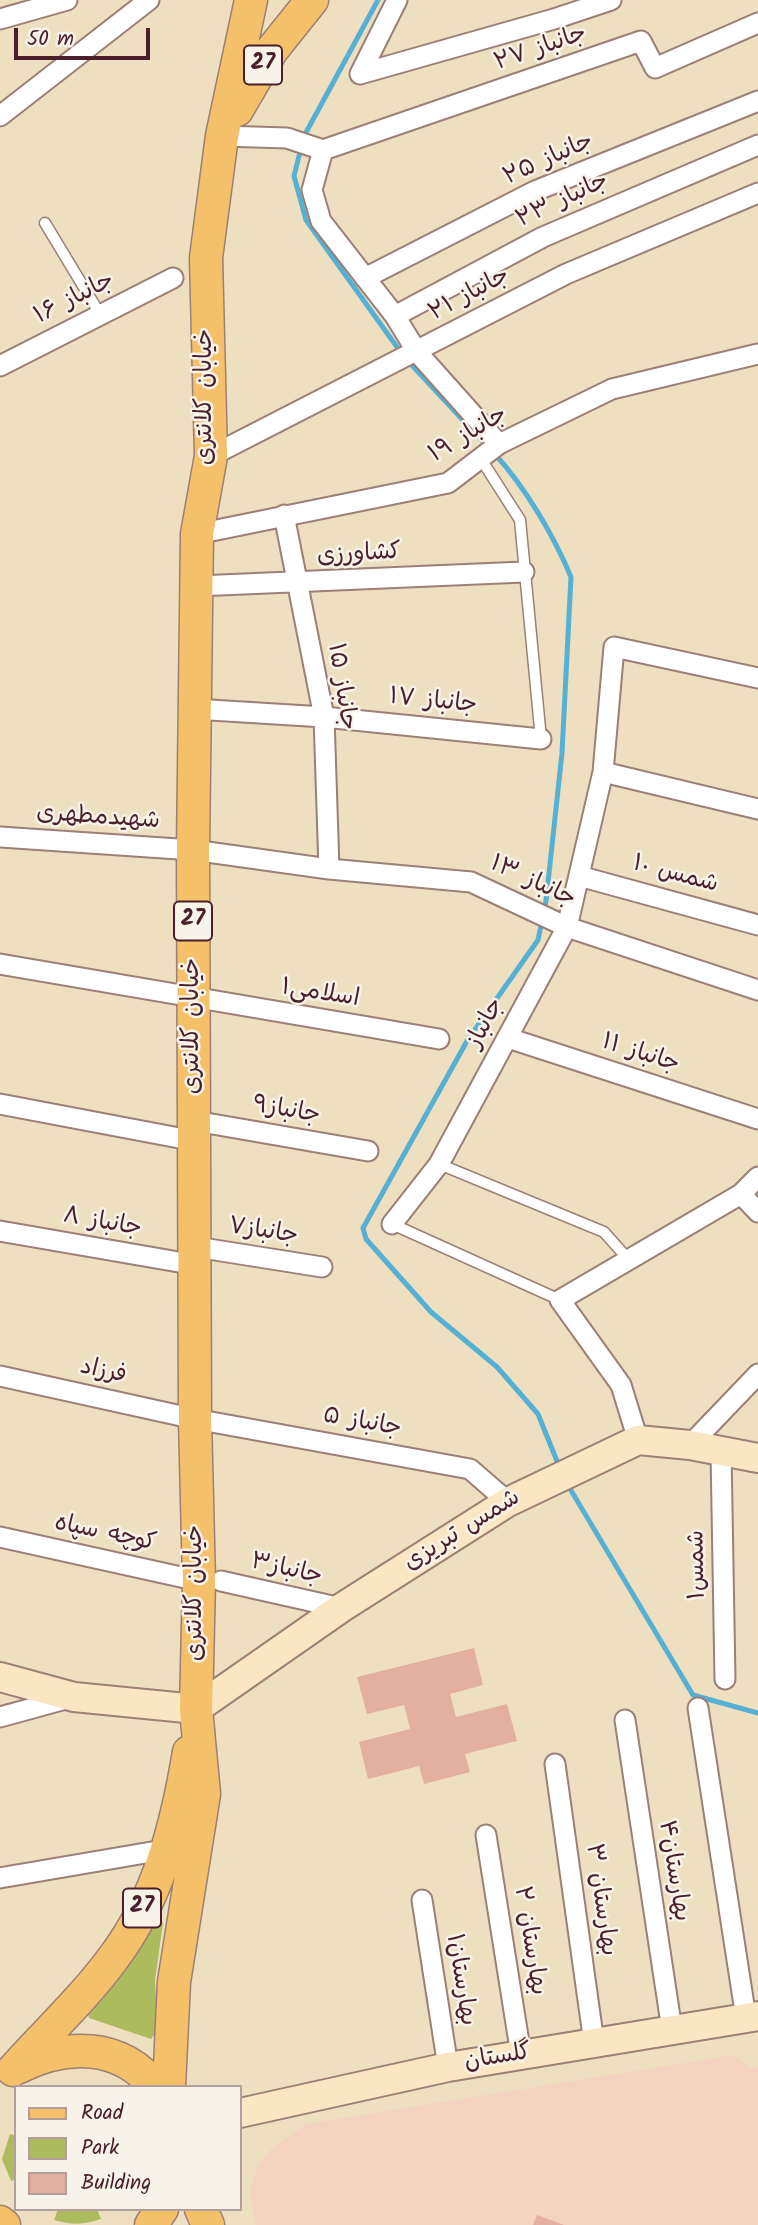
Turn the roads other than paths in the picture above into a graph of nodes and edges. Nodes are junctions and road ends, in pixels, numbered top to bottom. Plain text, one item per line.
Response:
1 (67, 0) edge
2 (149, 0) edge
3 (251, 0) edge
4 (312, 0) edge
5 (397, 0) edge
6 (611, 0) edge
7 (0, 19) edge
8 (758, 23) edge
9 (758, 101) edge
10 (0, 116) edge
11 (222, 136) junction
12 (758, 145) edge
13 (323, 150) junction
14 (758, 193) edge
15 (45, 223) dead end
16 (173, 278) dead end
17 (365, 278) junction
18 (100, 314) junction
19 (394, 316) junction
20 (417, 352) junction
21 (758, 354) edge
22 (0, 366) edge
23 (499, 444) junction
24 (211, 456) junction
25 (481, 459) junction
26 (284, 515) junction
27 (197, 534) junction
28 (524, 572) junction
29 (296, 583) junction
30 (197, 586) junction
31 (758, 678) edge
32 (194, 709) junction
33 (324, 717) junction
34 (541, 739) joint
35 (603, 772) junction
36 (758, 809) edge
37 (0, 837) edge
38 (193, 850) junction
39 (329, 869) junction
40 (579, 876) junction
41 (758, 925) edge
42 (567, 927) junction
43 (0, 964) edge
44 (758, 990) edge
45 (194, 999) junction
46 (508, 1038) junction
47 (439, 1039) dead end
48 (0, 1104) edge
49 (758, 1118) edge
50 (195, 1131) junction
51 (368, 1151) dead end
52 (439, 1164) junction
53 (758, 1177) edge
54 (741, 1194) junction
55 (758, 1212) edge
56 (392, 1224) joint
57 (0, 1231) edge
58 (196, 1256) junction
59 (628, 1259) junction
60 (323, 1267) dead end
61 (560, 1300) junction
62 (758, 1374) edge
63 (0, 1376) edge
64 (195, 1419) junction
65 (638, 1440) junction
66 (690, 1445) junction
67 (721, 1451) junction
68 (758, 1458) edge
69 (508, 1502) junction
70 (0, 1537) edge
71 (210, 1581) junction
72 (341, 1608) junction
73 (0, 1677) edge
74 (726, 1679) dead end
75 (74, 1697) junction
76 (698, 1708) dead end
77 (196, 1709) junction
78 (0, 1717) edge
79 (625, 1720) dead end
80 (555, 1765) dead end
81 (486, 1835) dead end
82 (169, 1849) junction
83 (0, 1878) edge
84 (422, 1900) dead end
85 (752, 2017) edge
86 (672, 2030) junction
87 (594, 2043) junction
88 (521, 2055) junction
89 (448, 2067) junction
90 (4, 2076) edge
91 (154, 2085) edge
92 (169, 2085) edge
93 (242, 2113) edge

1 - 7 street
2 - 10 street
3 - 11 main road, خیابان کلانتری / 27
4 - 11 main road, خیابان کلانتری / 27
5 - 6 street
8 - 13 street, جانباز ۲۷
9 - 17 street, جانباز ۲۵
11 - 13 street
11 - 24 main road, خیابان کلانتری / 27
12 - 19 street, جانباز ۲۳
13 - 17 street
14 - 20 street, جانباز ۲۱
15 - 18 lane
16 - 18 street, جانباز ۱۶
17 - 19 street
18 - 22 street, جانباز ۱۶
19 - 20 street
20 - 23 street
20 - 24 street, جانباز ۲۱
21 - 23 street, جانباز ۱۹
23 - 25 street, جانباز ۱۹
24 - 27 main road, خیابان کلانتری / 27
25 - 26 street, جانباز ۱۹
25 - 28 lane
26 - 27 street, جانباز ۱۹
26 - 29 street, جانباز ۱۵
27 - 30 main road, خیابان کلانتری / 27
28 - 29 street, کشاورزی
28 - 34 lane
29 - 30 street, کشاورزی
29 - 33 street, جانباز ۱۵
30 - 32 main road, خیابان کلانتری / 27
31 - 35 street, جانباز
32 - 33 street, جانباز ۱۷
32 - 38 main road, خیابان کلانتری / 27
33 - 34 street, جانباز ۱۷
33 - 39 street, جانباز ۱۵
35 - 36 street
35 - 40 street, جانباز
37 - 38 street, شهیدمطهری
38 - 39 street, جانباز ۱۳
38 - 45 main road, خیابان کلانتری / 27
39 - 42 street, جانباز ۱۳
40 - 41 street, شمس ۱۰
40 - 42 street, جانباز
42 - 44 street, جانباز ۱۳
42 - 46 street, جانباز
43 - 45 street, اسلامی۱
45 - 47 street, اسلامی۱
45 - 50 main road, خیابان کلانتری / 27
46 - 49 street, جانباز ۱۱
46 - 52 street, جانباز
48 - 50 street, جانباز۹
50 - 51 street, جانباز۹
50 - 58 main road, خیابان کلانتری / 27
52 - 56 street, جانباز
52 - 59 lane
53 - 54 street
54 - 55 street
54 - 59 street
56 - 61 lane, جانباز
57 - 58 street, جانباز ۸
58 - 60 street, جانباز۷
58 - 64 main road, خیابان کلانتری / 27
59 - 61 street
61 - 65 street
62 - 66 street
63 - 64 street, فرزاد
64 - 69 street, جانباز ۵
64 - 71 main road, خیابان کلانتری / 27
65 - 66 street
65 - 69 street, شمس تبریزی
66 - 67 street
67 - 68 street
67 - 74 street, شمس۱
69 - 72 street, شمس تبریزی
70 - 71 street, کوچه سپاه
71 - 72 street, جانباز۳
71 - 77 main road, خیابان کلانتری / 27
72 - 77 street, شمس تبریزی
73 - 75 street
75 - 77 street
75 - 78 street
76 - 85 street
77 - 82 main road, خیابان کلانتری / 27
77 - 92 main road, خیابان کلانتری / 27
79 - 86 street, بهارستان۴
80 - 87 street, بهارستان ۳
81 - 88 street, بهارستان ۲
82 - 83 street
82 - 90 main road, خیابان کلانتری / 27
84 - 89 street, بهارستان۱
85 - 86 street, گلستان
86 - 87 street, گلستان
87 - 88 street, گلستان
88 - 89 street, گلستان
89 - 93 street, گلستان
90 - 91 main road

